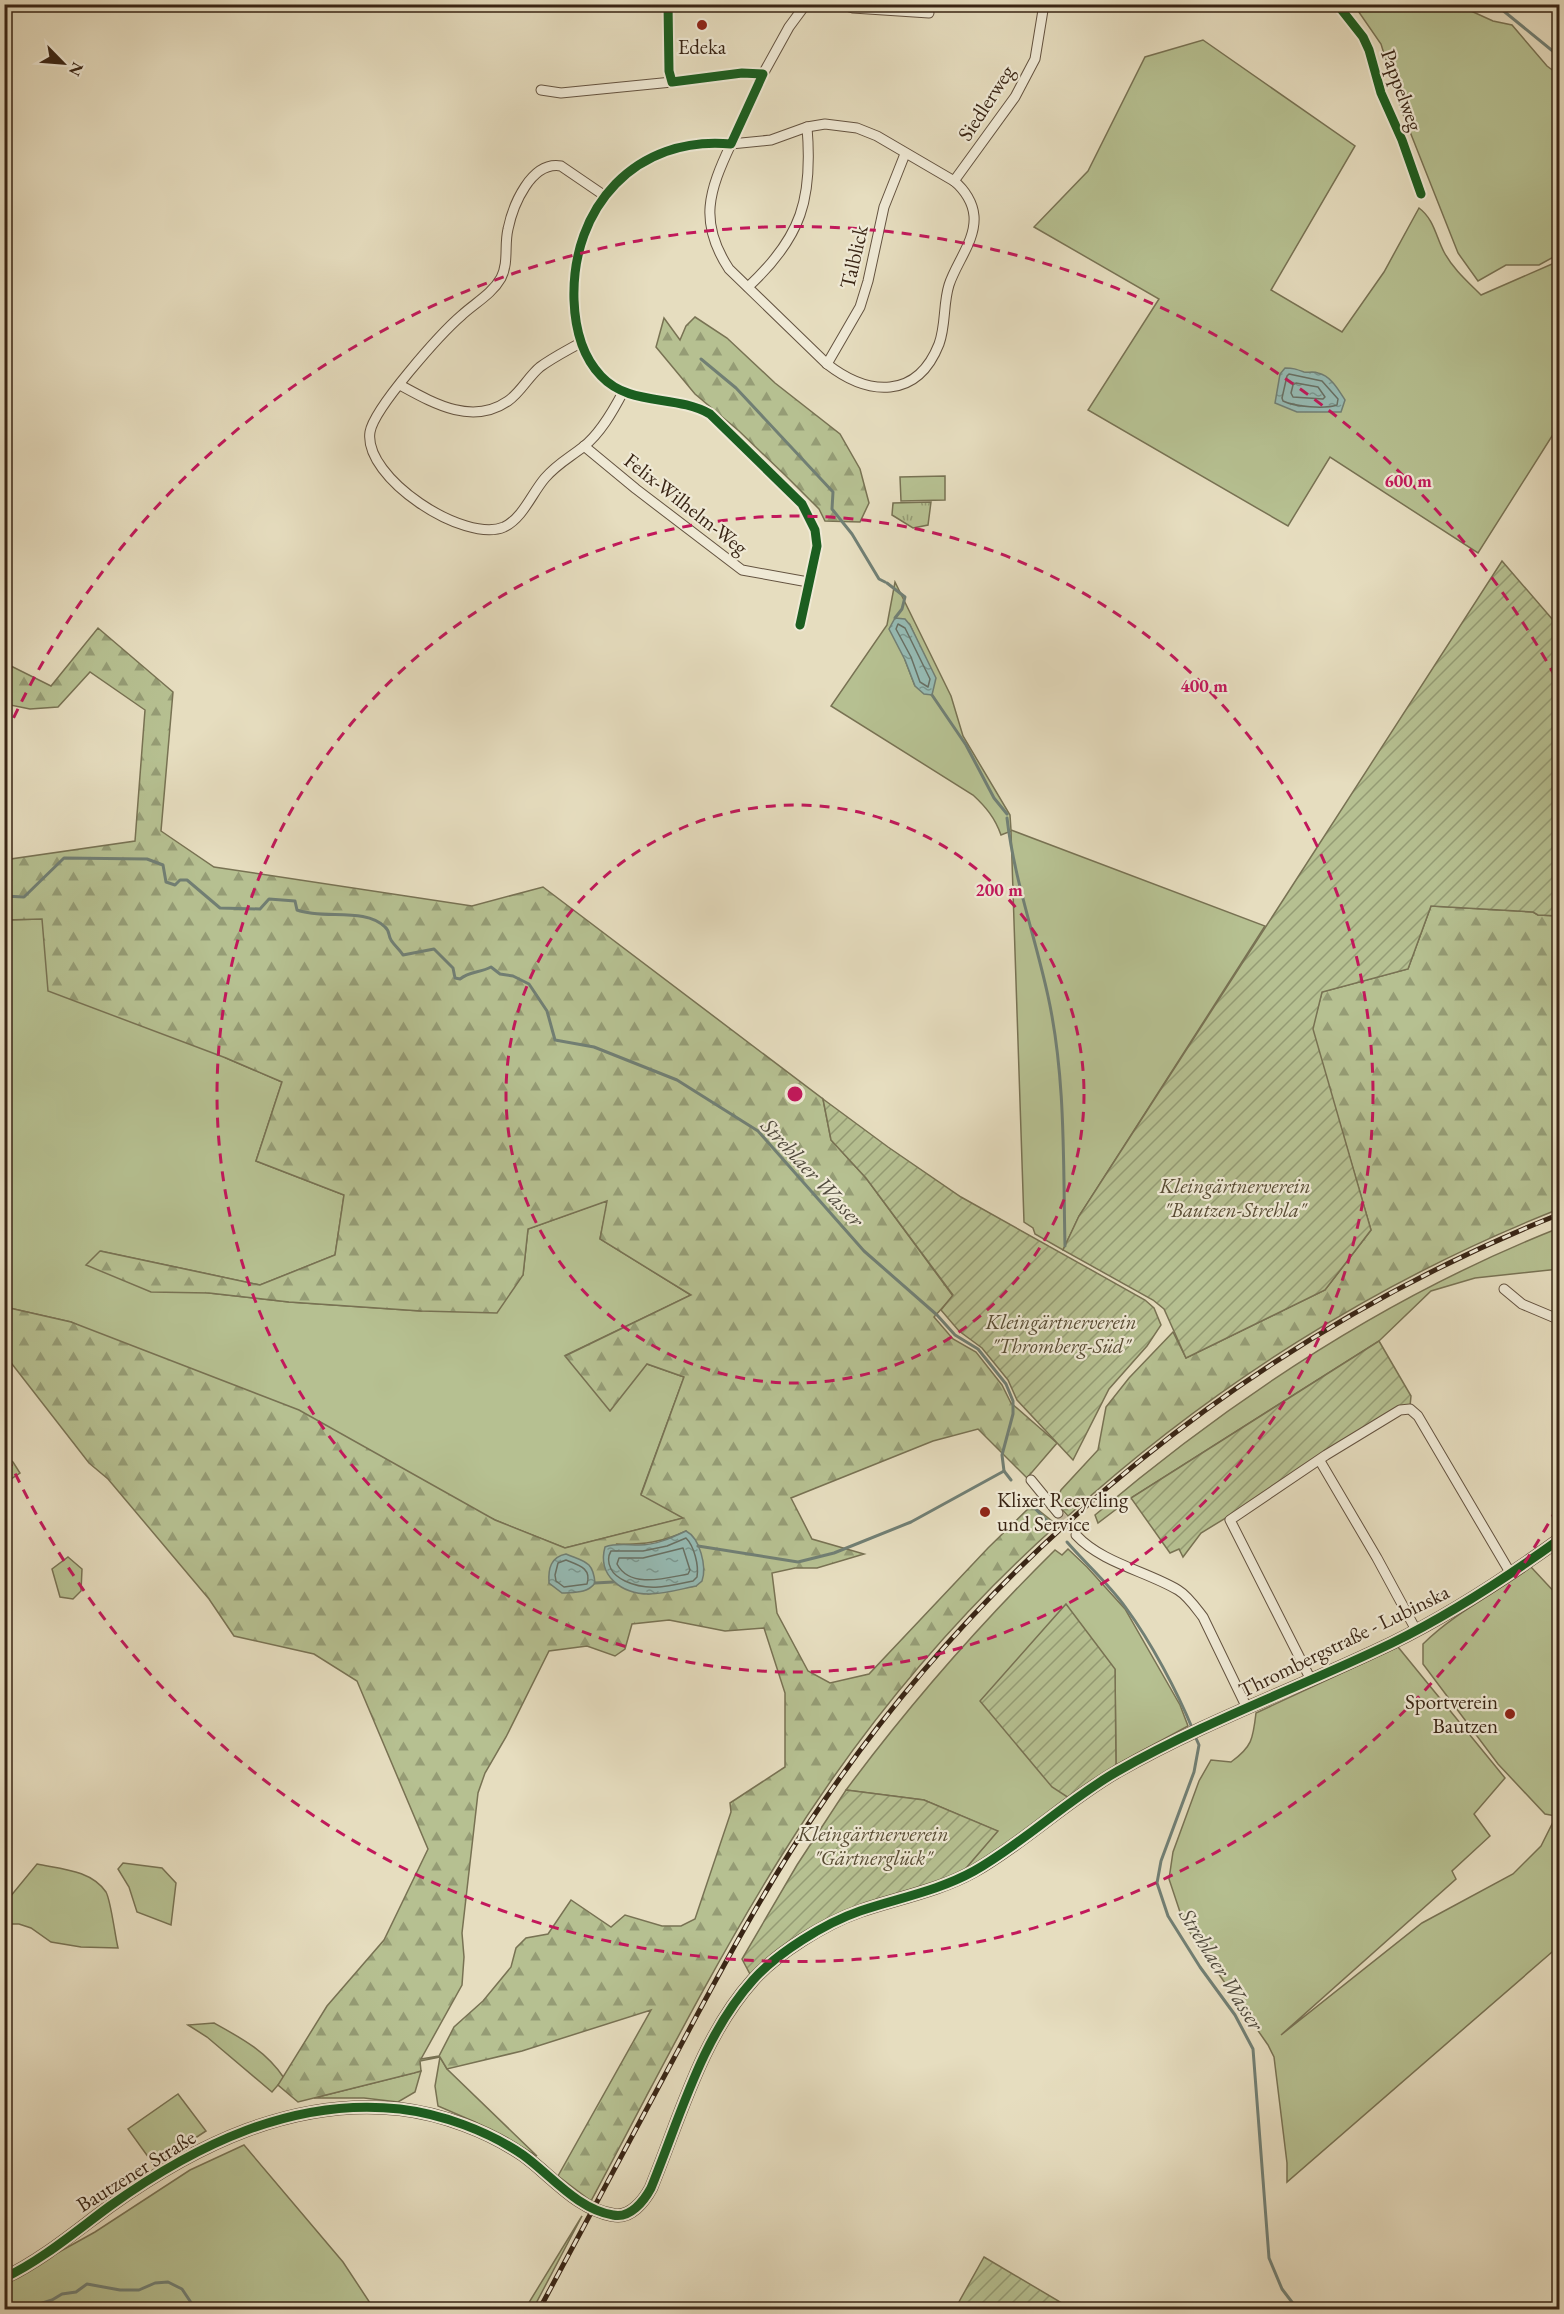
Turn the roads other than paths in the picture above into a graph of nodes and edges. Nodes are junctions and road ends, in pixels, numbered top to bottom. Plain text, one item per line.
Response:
1 (668, 4) edge
2 (806, 4) edge
3 (840, 4) edge
4 (1044, 4) edge
5 (1337, 4) edge
6 (929, 13) dead end
7 (764, 74) junction
8 (672, 82) junction
9 (541, 90) dead end
10 (807, 126) junction
11 (731, 144) junction
12 (905, 154) junction
13 (954, 181) junction
14 (1421, 194) dead end
15 (605, 196) junction
16 (748, 287) junction
17 (580, 343) junction
18 (827, 364) junction
19 (400, 385) junction
20 (623, 392) junction
21 (584, 446) junction
22 (808, 582) junction
23 (800, 625) dead end
24 (1504, 1288) dead end
25 (1560, 1320) edge
26 (1320, 1461) junction
27 (1031, 1480) dead end
28 (1058, 1513) tunnel mouth
29 (1076, 1535) tunnel mouth
30 (1560, 1539) edge
31 (1511, 1574) junction
32 (1416, 1630) junction
33 (1311, 1680) junction
34 (1247, 1708) junction
35 (575, 2197) joint
36 (4, 2278) edge

1 - 8 street
2 - 7 street
3 - 6 street
4 - 13 street, Siedlerweg
5 - 14 street, Pappelweg
7 - 8 street
7 - 11 street
8 - 9 street
10 - 11 street
10 - 12 street
10 - 16 street
11 - 15 street
11 - 16 street
12 - 13 street
12 - 18 street, Talblick
13 - 18 street
15 - 17 street
15 - 19 street
16 - 18 street
17 - 19 street
17 - 20 street
19 - 21 street
20 - 21 street
20 - 22 street
21 - 22 street, Felix-Wilhelm-Weg
22 - 23 street
24 - 25 street
26 - 31 street
26 - 32 street
26 - 33 street
27 - 28 street
29 - 34 street
30 - 31 street, Thrombergstraße - Lubinska
31 - 32 street, Thrombergstraße - Lubinska
32 - 33 street, Thrombergstraße - Lubinska
33 - 34 street, Thrombergstraße - Lubinska
34 - 35 street, Thrombergstraße - Lubinska
35 - 36 street, Bautzener Straße

